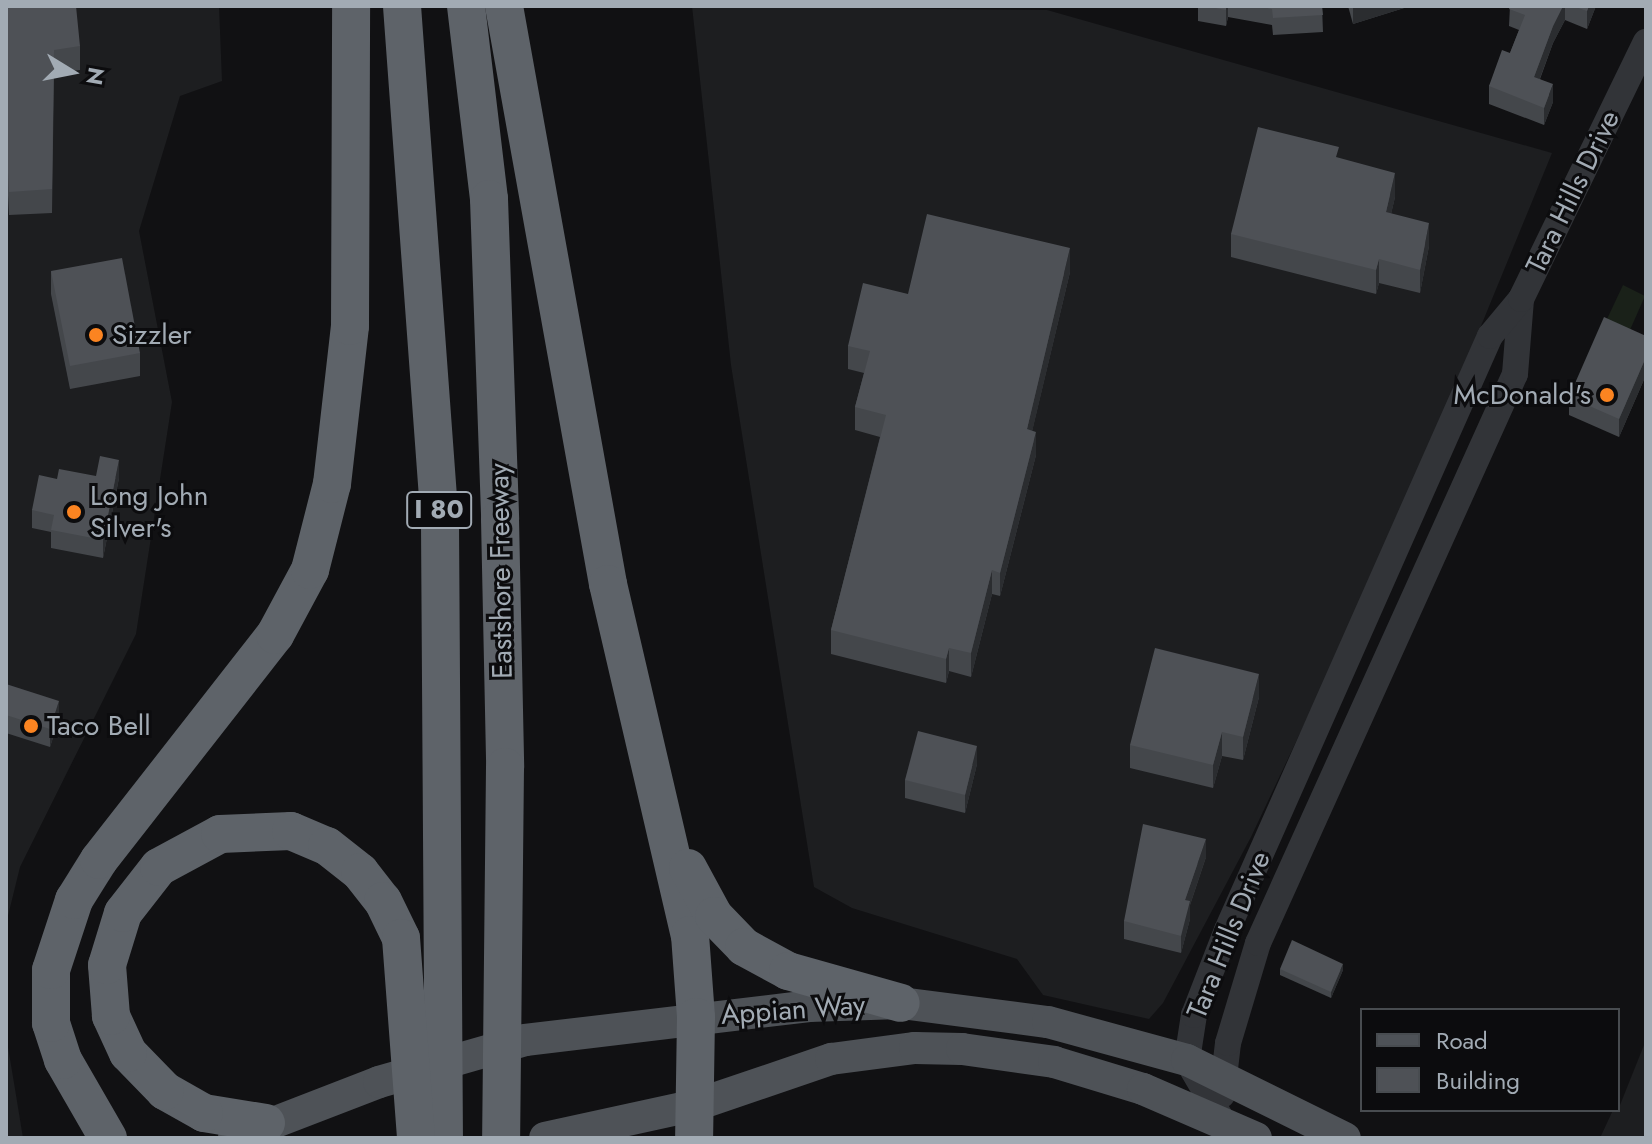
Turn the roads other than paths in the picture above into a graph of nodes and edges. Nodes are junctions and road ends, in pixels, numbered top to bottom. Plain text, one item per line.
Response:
1 (351, 6) edge
2 (402, 6) edge
3 (466, 6) edge
4 (504, 6) edge
5 (1646, 42) edge
6 (1521, 299) junction
7 (651, 784) junction
8 (1208, 981) junction
9 (901, 1003) junction
10 (696, 1017) junction
11 (1146, 1049) junction
12 (1187, 1060) junction
13 (1222, 1075) junction
14 (695, 1121) edge
15 (1223, 1129) edge
16 (250, 1131) edge
17 (108, 1138) edge
18 (416, 1138) edge
19 (444, 1138) edge
20 (501, 1138) edge
21 (545, 1138) edge
22 (1256, 1138) edge
23 (1345, 1138) edge

1 - 17 highway
2 - 19 highway, I 80
3 - 20 highway, Eastshore Freeway / I 80
4 - 7 highway
5 - 6 street, Tara Hills Drive
6 - 8 street, Tara Hills Drive
6 - 13 street, Tara Hills Drive
7 - 9 highway
7 - 10 highway
8 - 11 street
8 - 12 street, Tara Hills Drive
9 - 10 main road, Appian Way
9 - 11 main road, Appian Way
10 - 14 highway
10 - 16 main road, Appian Way
11 - 12 main road, Appian Way
12 - 13 main road, Appian Way
12 - 15 street
13 - 15 street, Tara Hills Drive
13 - 23 main road, Appian Way
14 - 15 main road, Appian Way
14 - 21 main road, Appian Way
15 - 22 main road, Appian Way
16 - 18 highway

